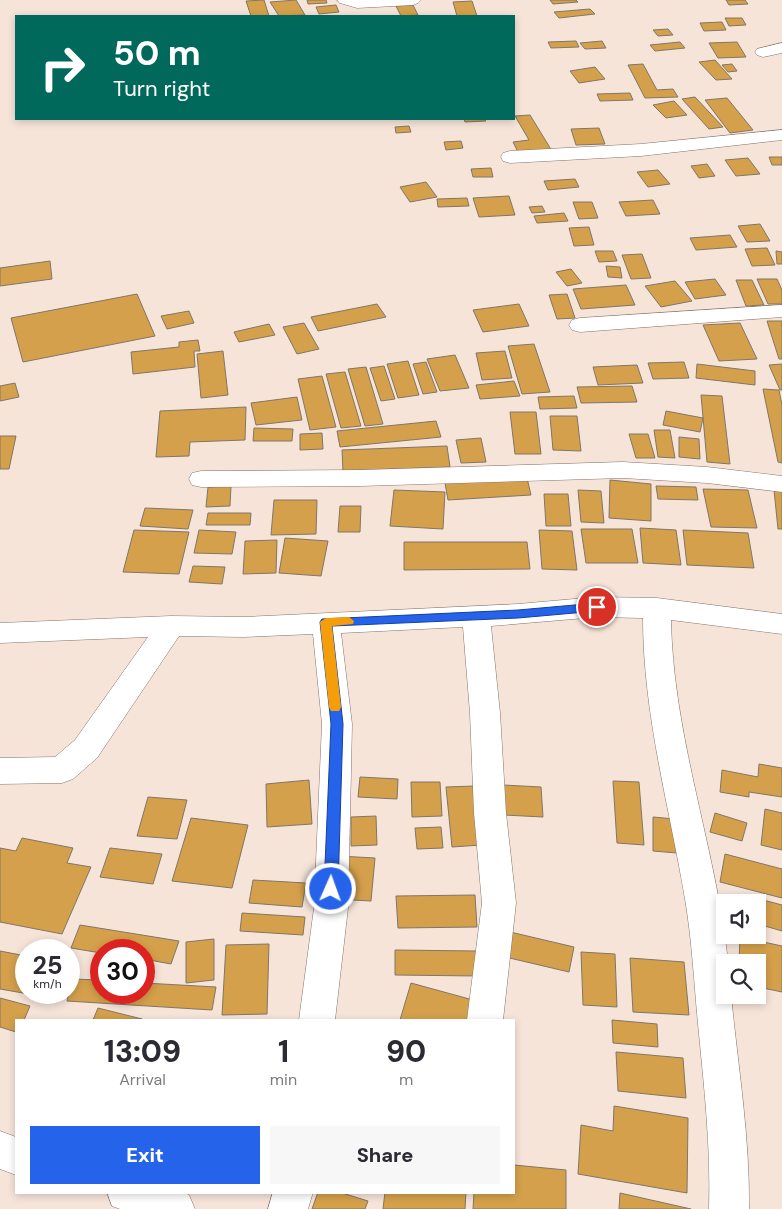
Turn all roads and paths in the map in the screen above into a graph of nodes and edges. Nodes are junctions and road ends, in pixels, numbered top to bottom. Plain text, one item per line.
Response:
1 (413, 0) edge
2 (351, 1) edge
3 (346, 15) edge
4 (782, 48) edge
5 (763, 52) dead end
6 (782, 135) edge
7 (510, 157) dead end
8 (782, 311) edge
9 (580, 325) dead end
10 (201, 479) dead end
11 (782, 484) edge
12 (656, 608) junction
13 (476, 616) junction
14 (326, 622) junction
15 (782, 624) edge
16 (171, 626) junction
17 (0, 633) edge
18 (0, 771) edge
19 (317, 1019) edge
20 (485, 1019) edge
21 (0, 1150) edge
22 (15, 1156) edge
23 (132, 1194) edge
24 (292, 1194) edge
25 (175, 1209) edge
26 (288, 1209) edge
27 (729, 1209) edge

1 - 2 street
2 - 3 street
4 - 5 street
6 - 7 street
8 - 9 street
10 - 11 street
12 - 13 street
12 - 15 street
12 - 27 street
13 - 14 street
13 - 20 street
14 - 16 street
14 - 19 street
16 - 17 street
16 - 18 street
21 - 22 street
23 - 25 street
24 - 26 street

